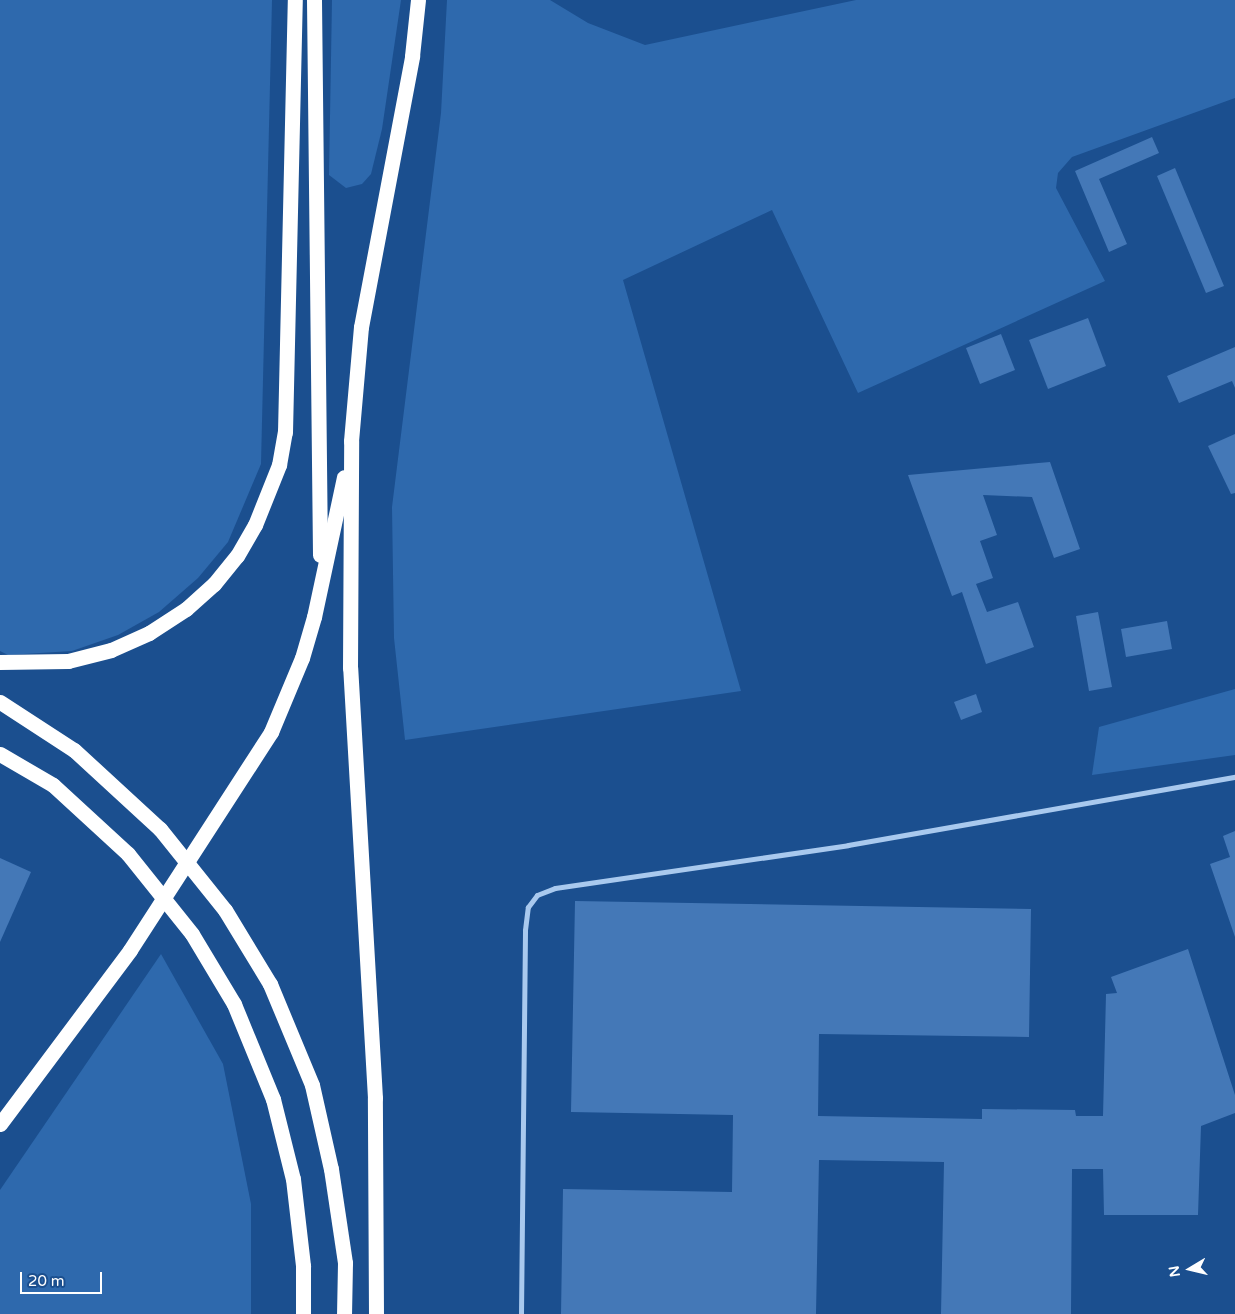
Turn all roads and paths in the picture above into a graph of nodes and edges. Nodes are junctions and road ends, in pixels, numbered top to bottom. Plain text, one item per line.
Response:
1 (295, 0) edge
2 (314, 0) edge
3 (418, 0) edge
4 (351, 441) junction
5 (321, 581) junction
6 (0, 662) edge
7 (0, 702) edge
8 (0, 754) edge
9 (1235, 777) edge
10 (0, 1124) edge
11 (303, 1314) edge
12 (344, 1314) edge
13 (376, 1314) edge
14 (521, 1314) edge

1 - 6 highway
2 - 5 highway
3 - 4 highway
4 - 5 highway
4 - 13 highway
5 - 10 highway
7 - 12 highway
8 - 11 highway
9 - 14 street

